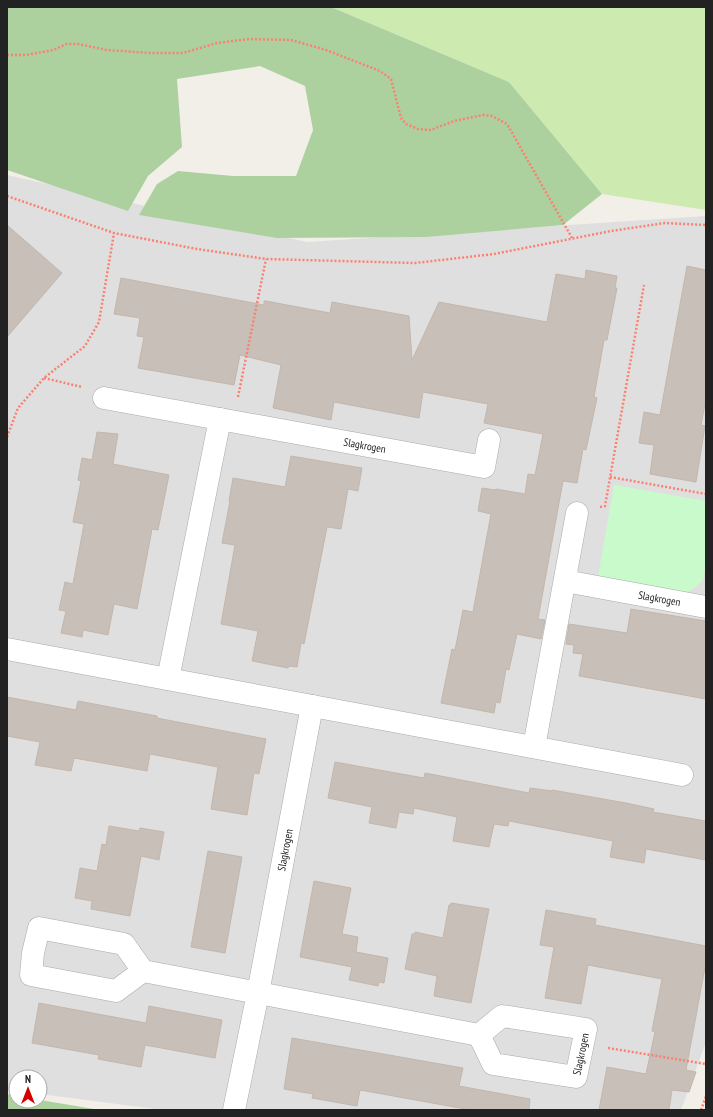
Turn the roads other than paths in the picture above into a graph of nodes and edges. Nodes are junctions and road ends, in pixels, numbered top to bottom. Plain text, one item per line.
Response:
1 (104, 398) road end
2 (220, 419) junction
3 (489, 440) dead end
4 (577, 513) road end
5 (565, 581) junction
6 (706, 607) edge
7 (7, 649) edge
8 (168, 679) junction
9 (312, 706) junction
10 (534, 747) junction
11 (682, 775) dead end
12 (143, 971) junction
13 (258, 993) junction
14 (479, 1035) junction
15 (234, 1110) edge

1 - 2 street, Slagkrogen
2 - 3 street, Slagkrogen
2 - 8 street
4 - 5 street
5 - 6 street, Slagkrogen
5 - 10 street
7 - 8 street
8 - 9 street
9 - 10 street
9 - 13 street, Slagkrogen
10 - 11 street
12 - 12 street
12 - 13 street
13 - 14 street
13 - 15 street, Slagkrogen
14 - 14 street, Slagkrogen

